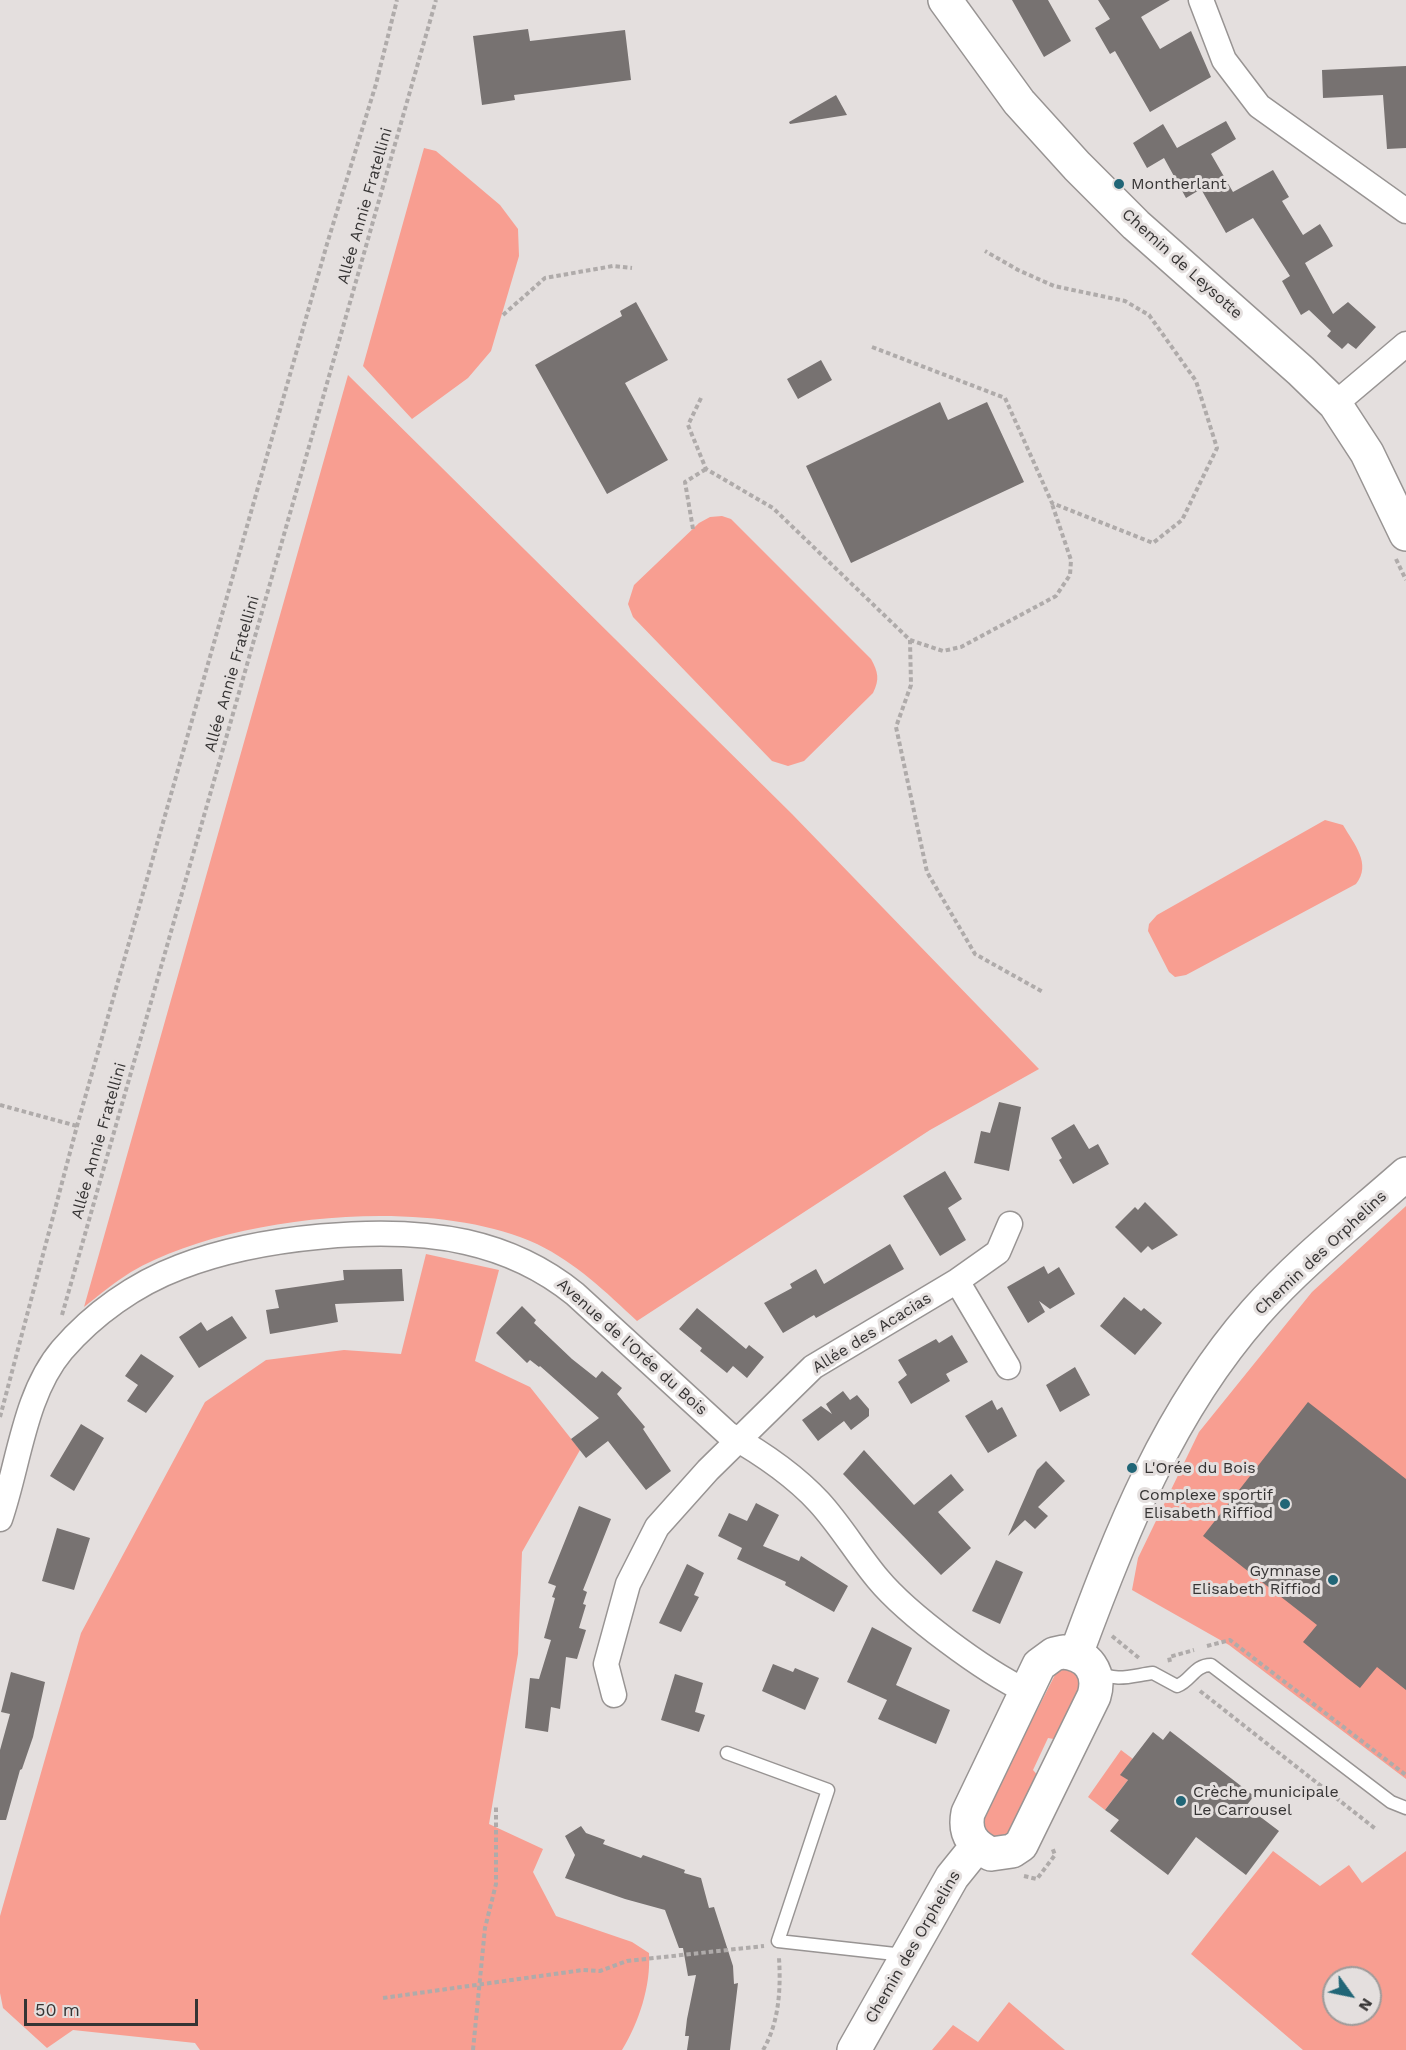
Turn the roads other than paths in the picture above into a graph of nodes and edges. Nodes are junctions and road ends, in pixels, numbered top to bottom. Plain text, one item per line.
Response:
1 (945, 0) edge
2 (1201, 0) edge
3 (1406, 211) edge
4 (1406, 344) edge
5 (1335, 404) junction
6 (1406, 534) edge
7 (1406, 1174) edge
8 (1010, 1224) dead end
9 (957, 1281) junction
10 (1008, 1367) dead end
11 (739, 1440) junction
12 (0, 1519) edge
13 (1085, 1661) junction
14 (1026, 1692) junction
15 (614, 1695) dead end
16 (727, 1753) dead end
17 (1406, 1808) edge
18 (977, 1846) junction
19 (908, 1955) junction
20 (854, 2050) edge

1 - 5 street, Chemin de Leysotte
2 - 3 street
4 - 5 street
5 - 6 street, Chemin de Leysotte
7 - 13 street, Chemin des Orphelins
8 - 9 street, Allée des Acacias
9 - 10 street
9 - 11 street, Allée des Acacias
11 - 12 street, Avenue de l'Orée du Bois
11 - 14 street, Avenue de l'Orée du Bois
11 - 15 street, Allée des Acacias
13 - 14 street
13 - 17 lane
13 - 18 street, Chemin des Orphelins
14 - 18 street
16 - 19 lane
18 - 19 street, Chemin des Orphelins
19 - 20 street, Chemin des Orphelins

